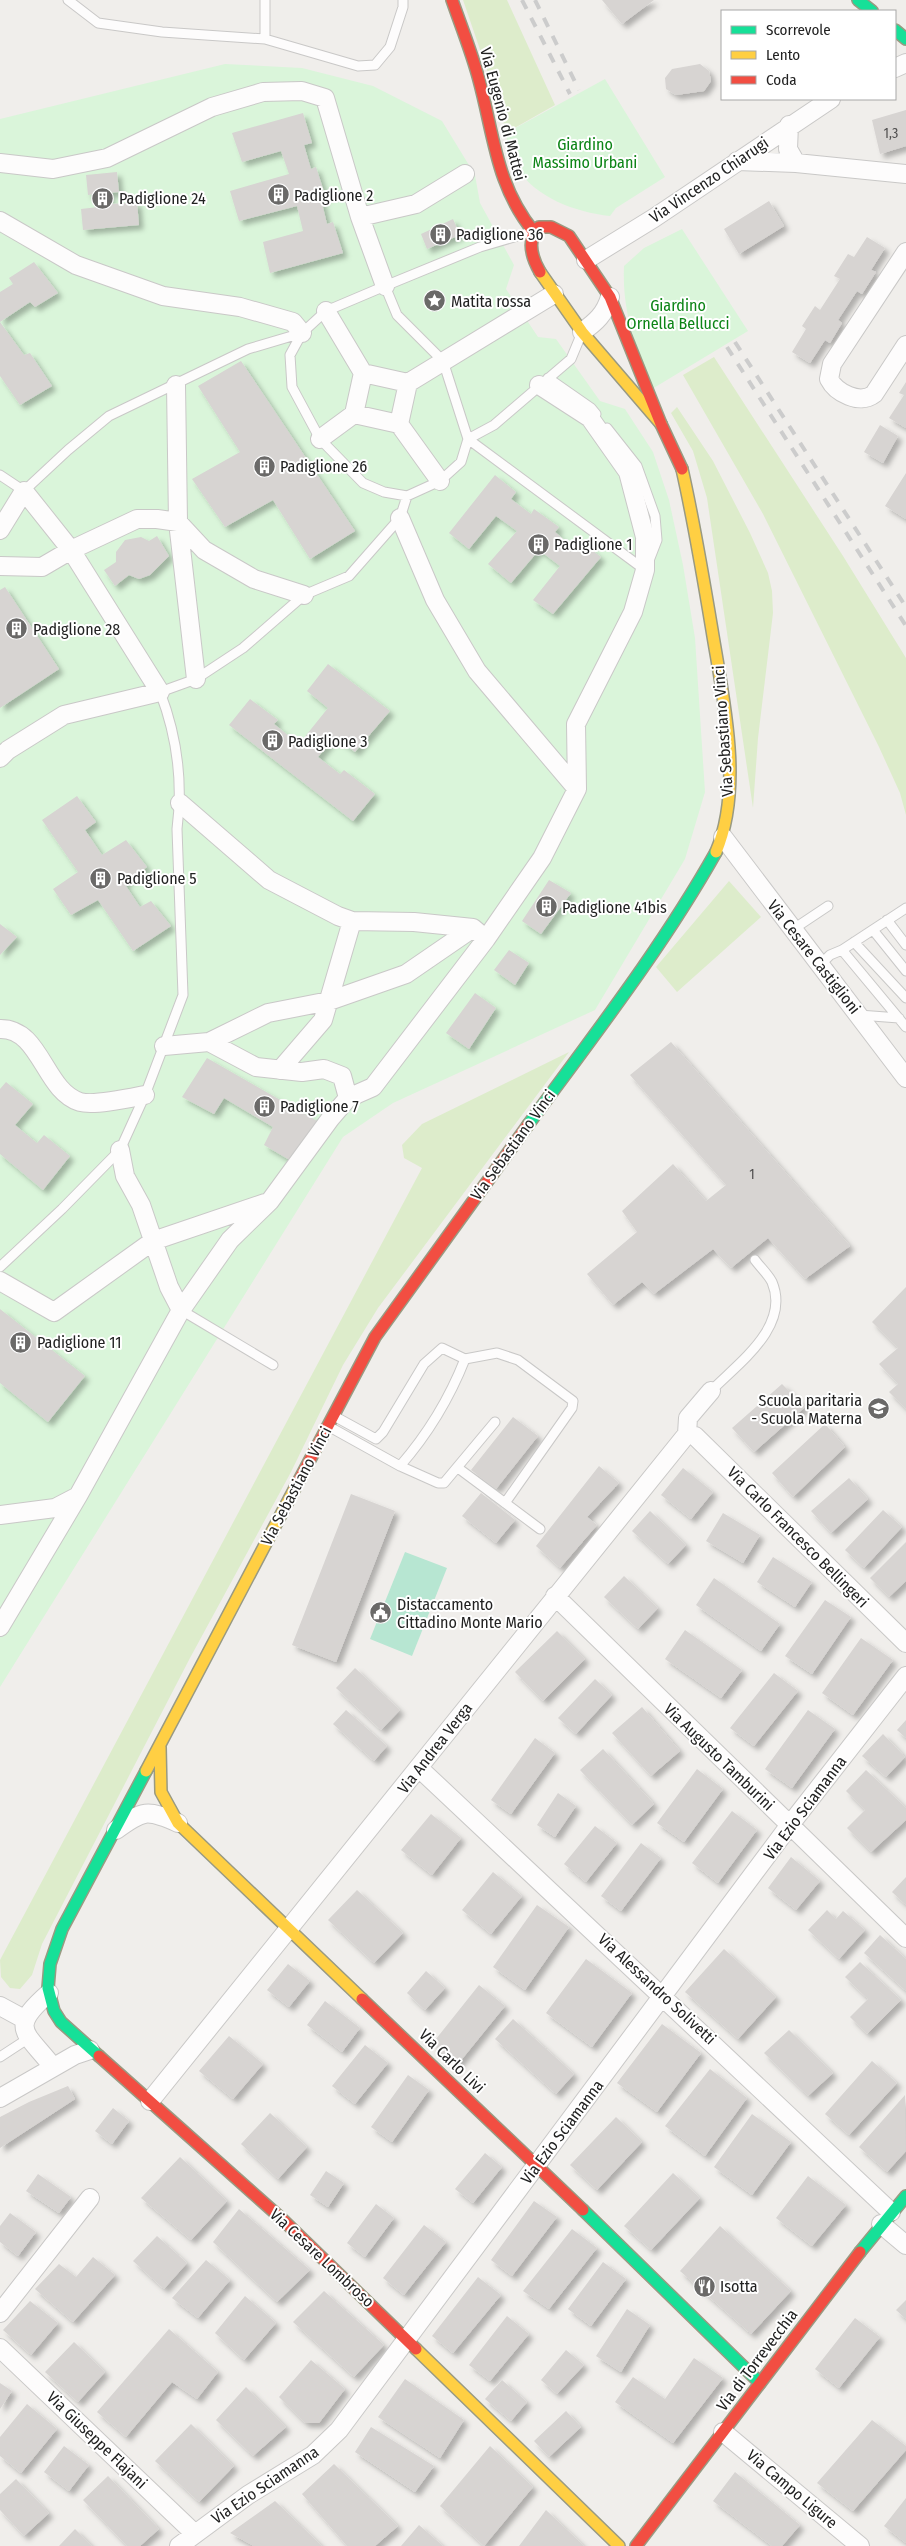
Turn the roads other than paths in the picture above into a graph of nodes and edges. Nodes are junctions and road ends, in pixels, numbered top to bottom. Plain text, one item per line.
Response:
1 (68, 0) edge
2 (265, 0) edge
3 (403, 0) edge
4 (452, 0) edge
5 (896, 31) edge
6 (265, 39) junction
7 (906, 39) edge
8 (829, 100) edge
9 (789, 126) junction
10 (737, 161) junction
11 (0, 163) edge
12 (796, 164) junction
13 (465, 174) dead end
14 (906, 174) edge
15 (360, 217) junction
16 (0, 221) edge
17 (534, 232) junction
18 (906, 252) edge
19 (586, 260) junction
20 (385, 286) junction
21 (554, 294) junction
22 (610, 297) junction
23 (326, 311) junction
24 (582, 332) junction
25 (302, 333) junction
26 (906, 345) edge
27 (443, 361) junction
28 (363, 373) junction
29 (543, 382) junction
30 (408, 383) junction
31 (176, 385) junction
32 (354, 414) junction
33 (398, 424) junction
34 (661, 424) junction
35 (320, 439) junction
36 (468, 439) junction
37 (0, 475) edge
38 (440, 481) junction
39 (24, 490) junction
40 (407, 496) junction
41 (400, 518) junction
42 (178, 522) junction
43 (0, 530) edge
44 (71, 550) junction
45 (0, 566) edge
46 (645, 570) junction
47 (304, 595) junction
48 (196, 679) junction
49 (160, 692) junction
50 (0, 758) edge
51 (577, 789) junction
52 (180, 803) junction
53 (722, 837) junction
54 (828, 906) dead end
55 (906, 908) edge
56 (887, 920) junction
57 (352, 921) junction
58 (792, 930) junction
59 (873, 930) junction
60 (480, 934) junction
61 (854, 942) junction
62 (906, 945) edge
63 (842, 950) junction
64 (820, 965) junction
65 (906, 971) edge
66 (906, 998) edge
67 (329, 1001) junction
68 (859, 1015) junction
69 (899, 1018) junction
70 (906, 1027) edge
71 (0, 1029) edge
72 (209, 1042) junction
73 (164, 1046) junction
74 (280, 1070) junction
75 (906, 1078) edge
76 (145, 1095) junction
77 (348, 1098) junction
78 (120, 1150) junction
79 (270, 1201) junction
80 (153, 1241) junction
81 (755, 1260) dead end
82 (0, 1267) edge
83 (0, 1282) edge
84 (181, 1310) junction
85 (465, 1359) junction
86 (272, 1365) dead end
87 (710, 1391) joint
88 (331, 1421) junction
89 (495, 1422) dead end
90 (687, 1434) junction
91 (400, 1466) junction
92 (458, 1468) junction
93 (78, 1496) junction
94 (505, 1503) junction
95 (0, 1515) edge
96 (540, 1529) dead end
97 (555, 1596) junction
98 (0, 1627) edge
99 (906, 1643) edge
100 (906, 1676) edge
101 (160, 1745) junction
102 (420, 1768) junction
103 (178, 1823) junction
104 (789, 1826) junction
105 (113, 1832) junction
106 (289, 1928) junction
107 (906, 1938) edge
108 (49, 1993) junction
109 (664, 1996) junction
110 (0, 2006) edge
111 (24, 2019) junction
112 (29, 2038) junction
113 (90, 2050) junction
114 (0, 2057) edge
115 (53, 2067) junction
116 (0, 2098) edge
117 (150, 2101) junction
118 (536, 2165) junction
119 (906, 2196) edge
120 (90, 2198) dead end
121 (886, 2218) junction
122 (906, 2245) edge
123 (0, 2312) edge
124 (406, 2338) junction
125 (0, 2348) edge
126 (760, 2383) junction
127 (724, 2432) junction
128 (194, 2533) junction
129 (178, 2546) edge
130 (619, 2546) edge
131 (636, 2546) edge
132 (860, 2546) edge

1 - 6 lane
2 - 6 lane
3 - 6 lane
4 - 17 street, Via Eugenio di Mattei
5 - 7 street
8 - 9 street, Via Vincenzo Chiarugi
9 - 10 street, Via Vincenzo Chiarugi
9 - 12 street
10 - 12 street
10 - 19 street, Via Vincenzo Chiarugi
11 - 15 street
12 - 14 street
13 - 15 street
15 - 20 street
16 - 25 street
17 - 19 street, Via Sebastiano Vinci
17 - 20 lane
17 - 21 street, Via Sebastiano Vinci
18 - 26 street
19 - 22 street, Via Sebastiano Vinci
20 - 23 lane
20 - 27 lane
21 - 24 street, Via Sebastiano Vinci
21 - 27 street
22 - 24 street
22 - 34 street, Via Sebastiano Vinci
23 - 25 lane
23 - 28 street
24 - 29 lane
24 - 34 street, Via Sebastiano Vinci
25 - 31 lane
25 - 35 lane
27 - 30 street
27 - 36 lane
28 - 30 street
28 - 32 street
29 - 36 lane
29 - 46 street
30 - 33 street
31 - 39 lane
31 - 42 street
32 - 33 street
32 - 35 street
33 - 38 street
34 - 53 street, Via Sebastiano Vinci
35 - 40 lane
36 - 38 lane
36 - 46 lane
37 - 39 lane
38 - 40 lane
39 - 43 street
39 - 44 street
40 - 41 lane
41 - 47 lane
41 - 51 street
42 - 44 street
42 - 47 street
42 - 48 street
44 - 45 street
44 - 49 street
46 - 51 street
47 - 48 lane
48 - 49 lane
49 - 50 street
49 - 52 lane
51 - 60 street
52 - 57 street
52 - 73 lane
53 - 58 street, Via Cesare Castiglioni
53 - 88 street, Via Sebastiano Vinci
54 - 58 lane
55 - 56 lane
56 - 59 lane
56 - 62 lane
57 - 60 street
57 - 67 street
58 - 64 street, Via Cesare Castiglioni
59 - 61 lane
59 - 65 lane
60 - 67 street
60 - 77 street
61 - 63 lane
61 - 66 lane
63 - 64 lane
63 - 69 lane
64 - 68 street, Via Cesare Castiglioni
67 - 72 street
67 - 74 street
68 - 69 lane
68 - 75 street, Via Cesare Castiglioni
69 - 70 lane
71 - 76 street
72 - 73 street
72 - 74 street
73 - 76 lane
74 - 77 street
76 - 78 lane
77 - 79 street
78 - 80 street
78 - 82 lane
79 - 80 street
79 - 84 street
80 - 83 street
80 - 84 street
81 - 87 lane
84 - 86 lane
84 - 93 street
85 - 88 lane
85 - 91 lane
85 - 94 lane
87 - 90 street, Via Andrea Verga
88 - 91 lane
88 - 101 street, Via Sebastiano Vinci
89 - 92 lane
90 - 97 street, Via Andrea Verga
90 - 99 street, Via Carlo Francesco Bellingeri
91 - 92 lane
92 - 94 lane
93 - 95 street
93 - 98 street
94 - 96 lane
97 - 102 street, Via Andrea Verga
97 - 104 street, Via Augusto Tamburini
100 - 104 street, Via Ezio Sciamanna
101 - 103 street, Via Carlo Livi
101 - 105 street, Via Sebastiano Vinci
102 - 106 street, Via Andrea Verga
102 - 109 street, Via Alessandro Solivetti
103 - 105 street, Via Sebastiano Vinci
103 - 106 street, Via Carlo Livi
104 - 107 street, Via Augusto Tamburini
104 - 109 street, Via Ezio Sciamanna
105 - 108 street, Via Sebastiano Vinci
106 - 117 street, Via Andrea Verga
106 - 118 street, Via Carlo Livi
108 - 111 street
108 - 113 street, Via Sebastiano Vinci
109 - 118 street, Via Ezio Sciamanna
109 - 121 street, Via Alessandro Solivetti
110 - 111 street
111 - 112 street
112 - 114 lane
112 - 115 street
113 - 115 street
113 - 117 street, Via Cesare Lombroso
115 - 116 street
117 - 124 street, Via Cesare Lombroso
118 - 124 street, Via Ezio Sciamanna
118 - 126 street, Via Carlo Livi
119 - 121 street, Via di Torrevecchia
120 - 123 street
121 - 122 street, Via Alessandro Solivetti
121 - 126 street, Via di Torrevecchia
124 - 128 street, Via Ezio Sciamanna
124 - 130 street, Via Cesare Lombroso
125 - 128 street, Via Giuseppe Flajani
126 - 127 street, Via di Torrevecchia
127 - 131 street, Via di Torrevecchia
127 - 132 street, Via Campo Ligure
128 - 129 street, Via Ezio Sciamanna

